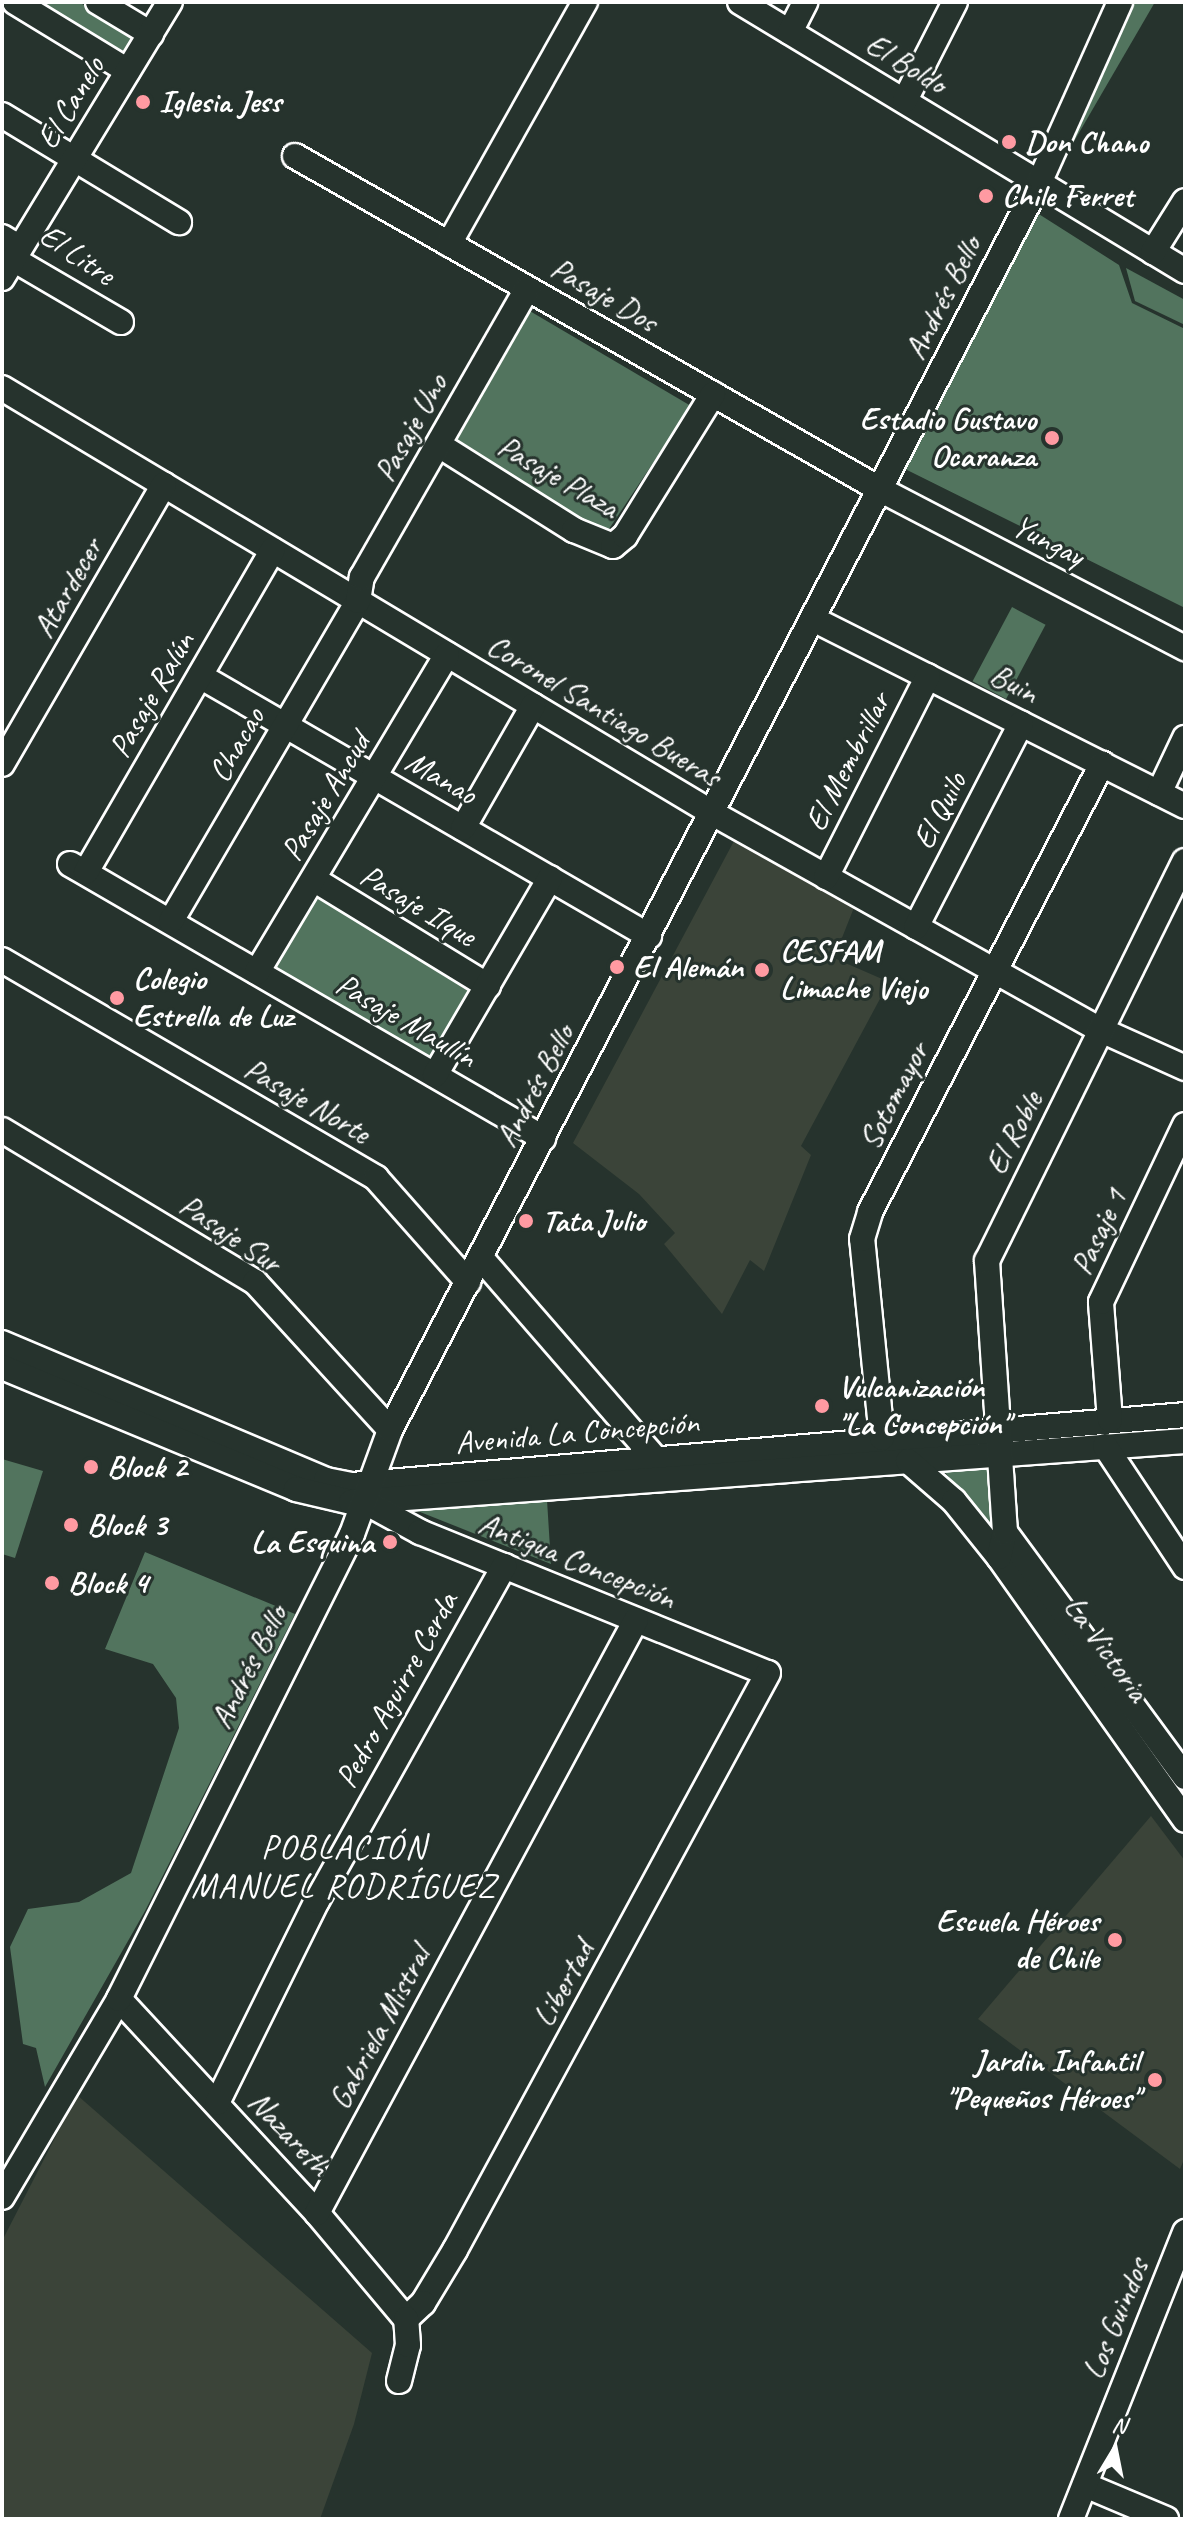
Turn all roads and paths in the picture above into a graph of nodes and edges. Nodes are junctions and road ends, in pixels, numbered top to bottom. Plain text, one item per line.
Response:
1 (15, 2) edge
2 (98, 2) edge
3 (170, 2) edge
4 (585, 2) edge
5 (740, 2) edge
6 (805, 2) edge
7 (955, 2) edge
8 (1120, 2) edge
9 (790, 32) junction
10 (151, 34) junction
11 (128, 71) junction
12 (905, 100) junction
13 (2, 115) edge
14 (295, 156) dead end
15 (75, 158) junction
16 (1040, 181) junction
17 (1185, 201) edge
18 (179, 222) dead end
19 (2, 237) edge
20 (449, 244) junction
21 (1153, 252) junction
22 (8, 268) edge
23 (1185, 271) edge
24 (527, 289) junction
25 (121, 322) dead end
26 (2, 388) edge
27 (713, 394) junction
28 (439, 445) junction
29 (164, 485) junction
30 (881, 490) junction
31 (273, 550) junction
32 (358, 601) junction
33 (815, 620) junction
34 (1185, 648) edge
35 (447, 654) junction
36 (200, 676) junction
37 (928, 676) junction
38 (533, 706) junction
39 (1021, 724) junction
40 (286, 725) junction
41 (1185, 738) edge
42 (2, 764) edge
43 (1102, 764) junction
44 (375, 777) junction
45 (1159, 793) junction
46 (1185, 806) edge
47 (714, 814) junction
48 (463, 828) junction
49 (1185, 861) edge
50 (78, 868) joint
51 (826, 877) junction
52 (550, 878) junction
53 (315, 880) junction
54 (171, 921) junction
55 (916, 927) junction
56 (649, 936) junction
57 (2, 960) edge
58 (995, 971) junction
59 (257, 972) junction
60 (488, 986) junction
61 (1101, 1030) junction
62 (1185, 1068) edge
63 (435, 1075) junction
64 (1185, 1125) edge
65 (2, 1130) edge
66 (543, 1138) junction
67 (481, 1258) junction
68 (468, 1282) junction
69 (2, 1343) edge
70 (2, 1367) edge
71 (1185, 1415) edge
72 (1110, 1420) junction
73 (997, 1428) junction
74 (390, 1430) junction
75 (882, 1438) junction
76 (1185, 1441) edge
77 (1105, 1446) junction
78 (1000, 1454) junction
79 (656, 1459) junction
80 (908, 1461) junction
81 (367, 1493) junction
82 (1005, 1532) junction
83 (999, 1557) junction
84 (504, 1566) junction
85 (1185, 1567) edge
86 (636, 1620) junction
87 (768, 1673) joint
88 (1176, 1745) edge
89 (1185, 1777) edge
90 (1185, 1820) edge
91 (119, 1999) junction
92 (217, 2103) junction
93 (2, 2197) edge
94 (317, 2213) junction
95 (1185, 2232) edge
96 (406, 2319) junction
97 (399, 2381) dead end
98 (1085, 2485) junction
99 (1071, 2519) edge
100 (1166, 2519) edge

1 - 11 street
2 - 10 street
3 - 10 street, El Canelo
4 - 20 street
5 - 9 street, El Boldo
6 - 9 street
7 - 12 street
8 - 16 street, Andrés Bello
9 - 12 street, El Boldo
10 - 11 street, El Canelo
11 - 15 street, El Canelo
12 - 16 street, El Boldo
13 - 15 street
14 - 20 street, Pasaje Dos
15 - 18 street
15 - 22 street, El Canelo
16 - 21 street, El Boldo
16 - 30 street, Andrés Bello
17 - 21 street
19 - 22 street, El Litre
20 - 24 street, Pasaje Dos
21 - 23 street, El Boldo
22 - 25 street, El Litre
24 - 27 street, Pasaje Dos
24 - 28 street, Pasaje Uno
26 - 29 street, Coronel Santiago Bueras
27 - 28 street, Pasaje Plaza
27 - 30 street, Pasaje Dos
28 - 32 street, Pasaje Uno
29 - 31 street, Coronel Santiago Bueras
29 - 42 street, Atardecer
30 - 33 street, Andrés Bello
30 - 34 street, Yungay
31 - 32 street, Coronel Santiago Bueras
31 - 36 street, Pasaje Ralún
32 - 35 street, Coronel Santiago Bueras
32 - 40 street, Chacao
33 - 37 street, Buin
33 - 47 street, Andrés Bello
35 - 38 street, Coronel Santiago Bueras
35 - 44 street, Pasaje Ancud
36 - 40 street, Manao
36 - 50 street, Pasaje Ralún
37 - 39 street, Buin
37 - 51 street, El Membrillar
38 - 47 street, Coronel Santiago Bueras
38 - 48 street
39 - 43 street, Buin
39 - 55 street, El Quilo
40 - 44 street, Manao
40 - 54 street, Chacao
41 - 45 street
43 - 45 street, Buin
43 - 58 street, Sotomayor
44 - 48 street, Manao
44 - 53 street, Pasaje Ancud
45 - 46 street, Buin
47 - 51 street, Coronel Santiago Bueras
47 - 56 street, Andrés Bello
48 - 52 street, Manao
49 - 61 street, El Roble
50 - 54 street, Pasaje Maullín
51 - 55 street, Coronel Santiago Bueras
52 - 56 street, Manao
52 - 60 street
53 - 59 street, Pasaje Ancud
53 - 60 street, Pasaje Ilque
54 - 59 street, Pasaje Maullín
55 - 58 street, Coronel Santiago Bueras
56 - 66 street, Andrés Bello
57 - 68 street, Pasaje Norte
58 - 61 street, Coronel Santiago Bueras
58 - 75 street, Sotomayor
59 - 63 street, Pasaje Maullín
60 - 63 street
61 - 62 street, Coronel Santiago Bueras
61 - 73 street, El Roble
63 - 66 street, Pasaje Maullín
64 - 72 street, Pasaje 1
65 - 74 street, Pasaje Sur
66 - 67 street, Andrés Bello
67 - 68 street, Andrés Bello
67 - 79 street
68 - 74 street, Andrés Bello
69 - 81 street, Avenida La Concepción
70 - 81 street, Avenida La Concepción
71 - 72 street, Avenida La Concepción
72 - 73 street, Avenida La Concepción
73 - 75 street, Avenida La Concepción
73 - 78 street, El Roble
74 - 81 street, Andrés Bello
75 - 79 street, Avenida La Concepción
76 - 77 street, Avenida La Concepción
77 - 78 street, Avenida La Concepción
77 - 85 street
78 - 80 street, Avenida La Concepción
78 - 82 street
79 - 81 street, Avenida La Concepción
80 - 81 street, Avenida La Concepción
80 - 83 street, La Victoria
81 - 84 street, Antigua Concepción
81 - 91 street, Andrés Bello
82 - 83 street
82 - 88 street, La Victoria
83 - 90 street, La Victoria
84 - 86 street, Antigua Concepción
84 - 92 street, Pedro Aguirre Cerda
86 - 87 street, Antigua Concepción
86 - 94 street, Gabriela Mistral
87 - 96 street, Libertad
88 - 89 street, La Victoria
91 - 92 street, Nazareth
91 - 93 street, Andrés Bello
92 - 94 street, Nazareth
94 - 96 street, Nazareth
95 - 98 street, Los Guindos
96 - 97 street
98 - 99 street, Los Guindos
98 - 100 street

